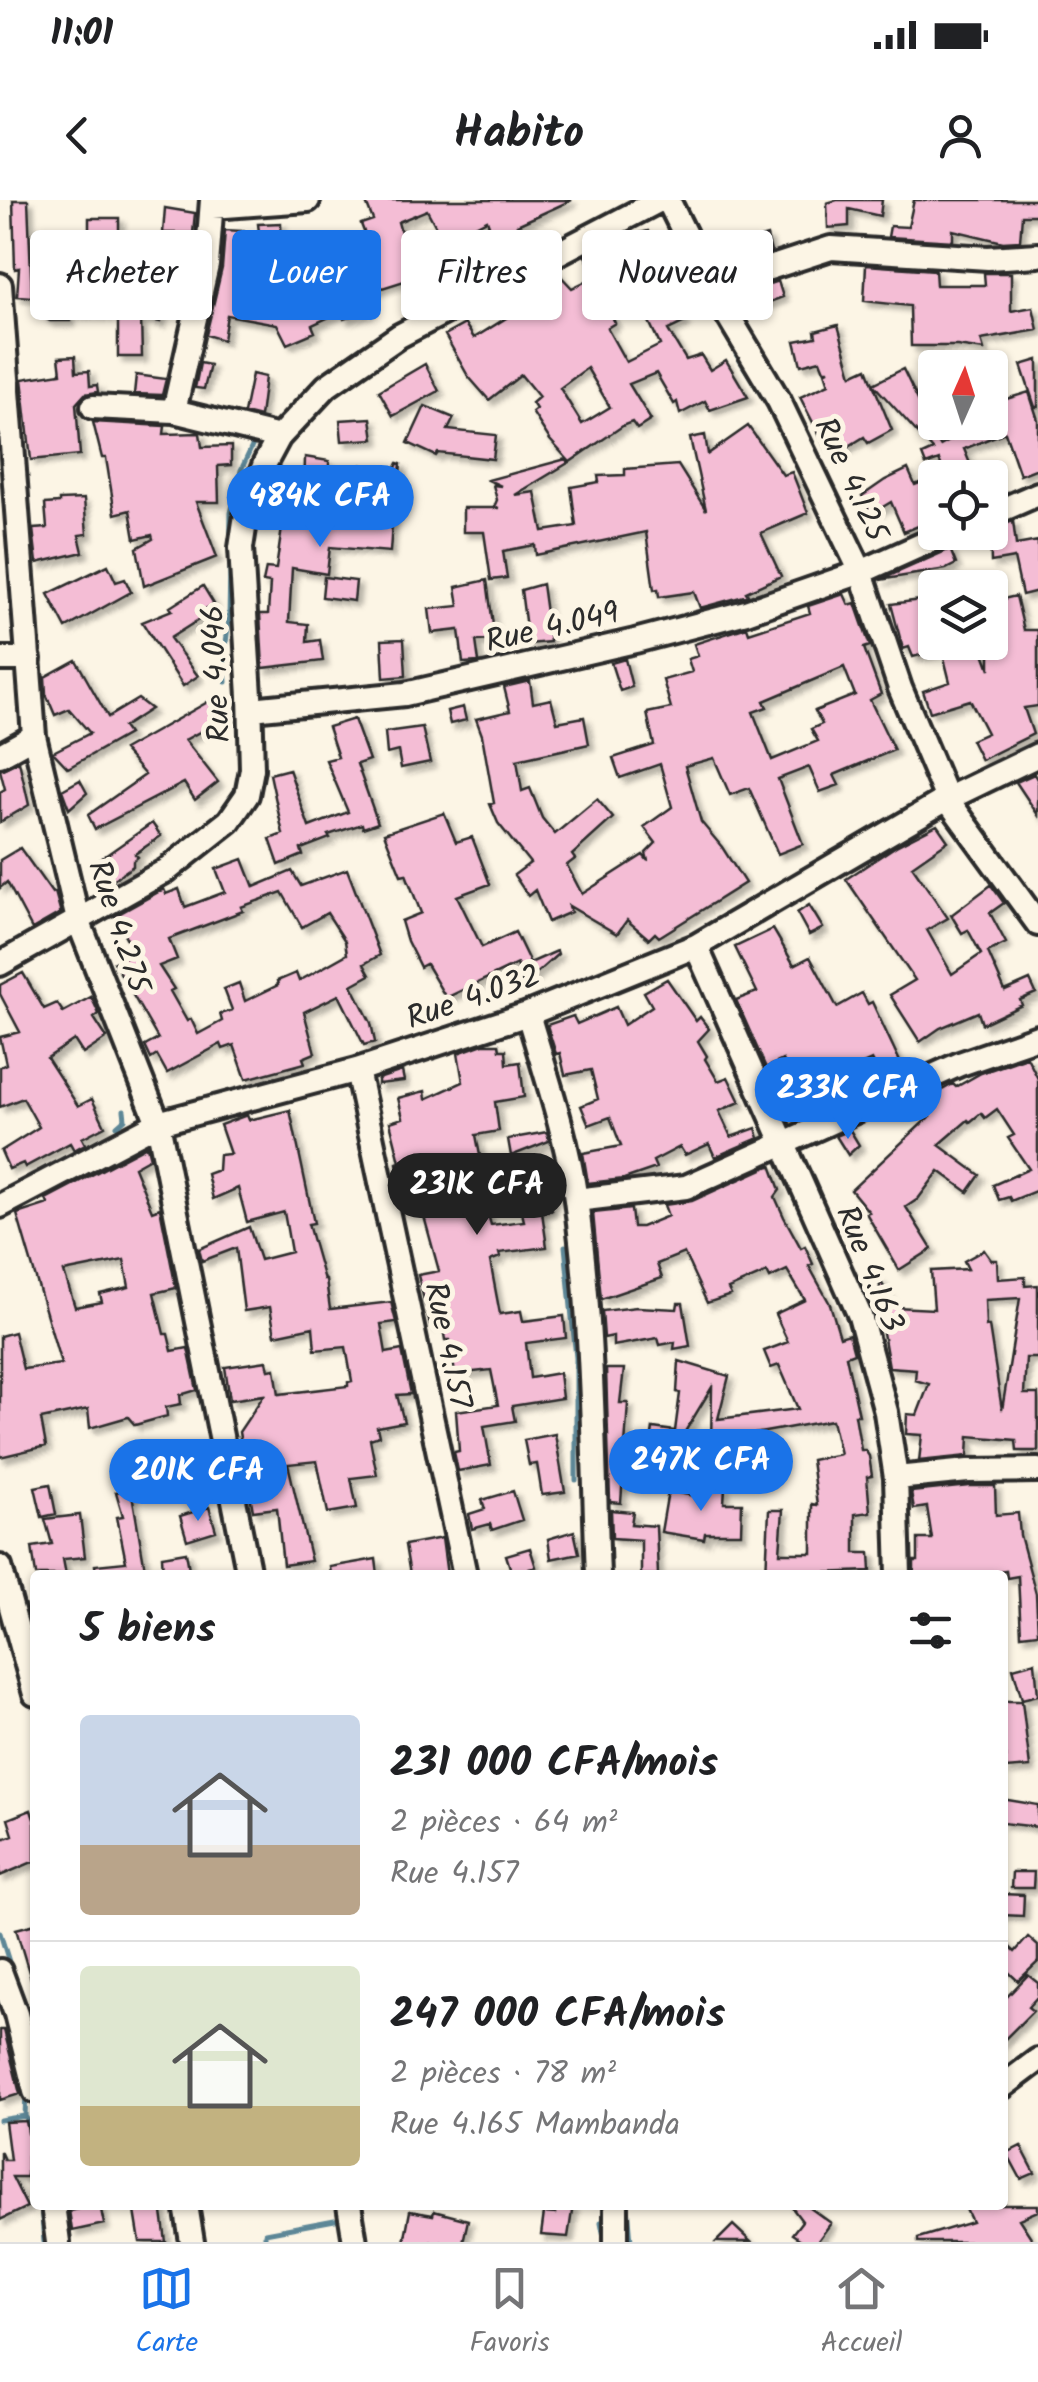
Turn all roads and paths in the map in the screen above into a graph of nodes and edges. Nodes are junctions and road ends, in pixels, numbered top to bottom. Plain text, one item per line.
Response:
1 (308, 200) edge
2 (664, 200) edge
3 (212, 203) edge
4 (680, 230) edge
5 (1038, 255) edge
6 (773, 267) edge
7 (0, 285) edge
8 (731, 320) edge
9 (93, 407) dead end
10 (174, 411) junction
11 (5, 432) edge
12 (279, 438) junction
13 (1038, 494) edge
14 (1008, 507) edge
15 (918, 546) edge
16 (860, 572) junction
17 (29, 659) junction
18 (0, 660) edge
19 (251, 709) junction
20 (34, 736) junction
21 (0, 755) edge
22 (1038, 755) edge
23 (948, 799) junction
24 (78, 920) junction
25 (1038, 924) edge
26 (696, 946) junction
27 (0, 964) edge
28 (528, 1014) junction
29 (1038, 1037) edge
30 (357, 1070) junction
31 (158, 1123) junction
32 (783, 1142) junction
33 (576, 1200) junction
34 (0, 1206) edge
35 (1038, 1470) edge
36 (896, 1478) junction
37 (0, 1567) edge
38 (248, 1570) edge
39 (464, 1570) edge
40 (598, 1570) edge
41 (898, 1570) edge
42 (30, 1676) edge
43 (0, 1971) edge
44 (1038, 2060) edge
45 (30, 2071) edge
46 (1008, 2082) edge
47 (54, 2210) edge
48 (187, 2210) edge
49 (350, 2210) edge
50 (616, 2210) edge
51 (58, 2242) edge
52 (192, 2242) edge
53 (355, 2242) edge
54 (616, 2242) edge

1 - 3 street
2 - 4 street, Rue 4.125
2 - 12 street, Rue 4.046
3 - 10 street
5 - 6 street
7 - 11 street, Rue 4.275
8 - 16 street, Rue 4.125
9 - 10 street
10 - 12 street
11 - 17 street, Rue 4.275
12 - 19 street, Rue 4.046
13 - 14 street
15 - 16 street, Rue 4.049
16 - 19 street, Rue 4.049
16 - 23 street, Rue 4.125
17 - 18 street
17 - 20 street, Rue 4.275
19 - 24 street, Rue 4.046
20 - 21 street
20 - 24 street, Rue 4.275
22 - 23 street, Rue 4.032
23 - 25 street, Rue 4.125
23 - 26 street, Rue 4.032
24 - 27 street, Rue 4.046
24 - 31 street, Rue 4.275
26 - 28 street, Rue 4.032
26 - 32 street, Rue 4.163
28 - 30 street, Rue 4.032
28 - 33 street
29 - 32 street
30 - 31 street, Rue 4.032
30 - 39 street, Rue 4.157
31 - 34 street, Rue 4.032
31 - 38 street, Rue 4.275
32 - 33 street
32 - 36 street, Rue 4.163
33 - 40 street
35 - 36 street
36 - 41 street, Rue 4.163
37 - 42 street
43 - 45 street
44 - 46 street
47 - 51 street
48 - 52 street
49 - 53 street
50 - 54 street

